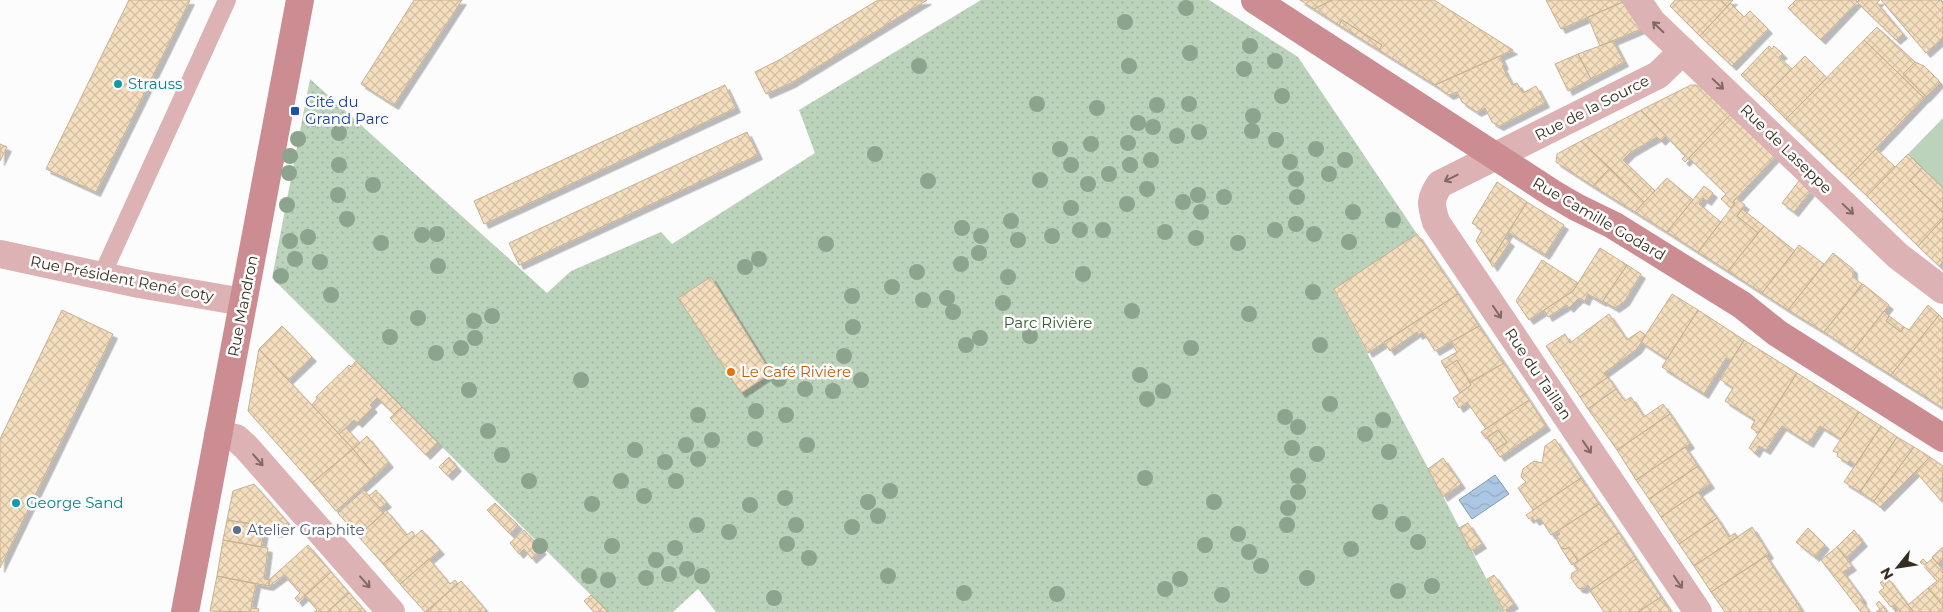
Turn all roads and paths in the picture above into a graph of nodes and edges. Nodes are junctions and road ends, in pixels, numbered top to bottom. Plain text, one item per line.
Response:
1 (227, 0) edge
2 (300, 0) edge
3 (1255, 0) edge
4 (1637, 0) edge
5 (1683, 51) junction
6 (1495, 156) junction
7 (0, 254) edge
8 (101, 277) junction
9 (1943, 290) edge
10 (244, 302) junction
11 (218, 435) junction
12 (1943, 438) edge
13 (185, 612) edge
14 (391, 612) edge
15 (1698, 612) edge

1 - 8 lane
2 - 10 street, Rue Mandron
3 - 6 street, Rue Camille Godard
5 -> 4 street, Rue de Laseppe
5 - 6 street, Rue de la Source
5 -> 9 street, Rue de Laseppe
6 - 12 street, Rue Camille Godard
6 -> 15 street, Rue du Taillan
7 - 8 street, Rue Président René Coty
8 - 10 street, Rue Président René Coty
10 - 11 street, Rue Mandron
11 - 13 street, Rue Mandron
11 -> 14 street

